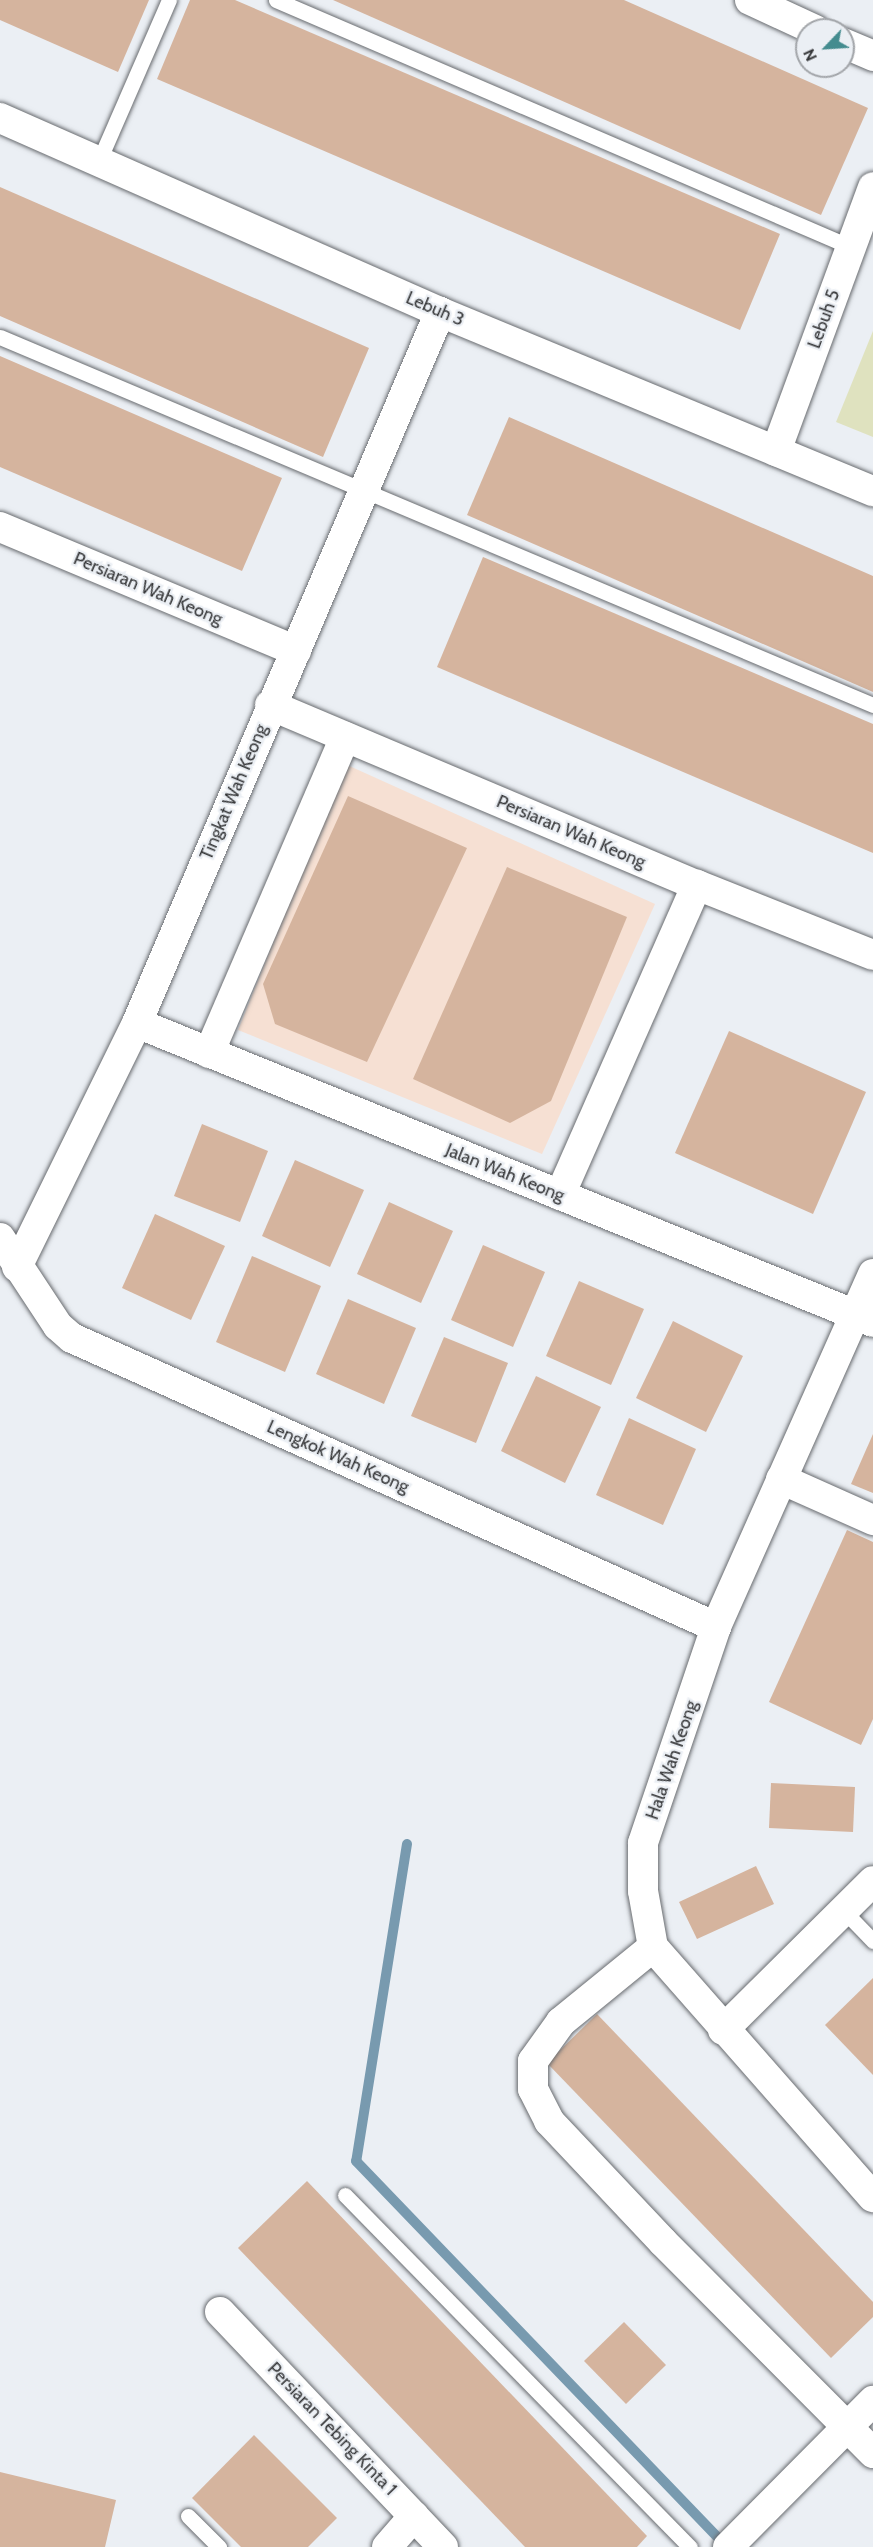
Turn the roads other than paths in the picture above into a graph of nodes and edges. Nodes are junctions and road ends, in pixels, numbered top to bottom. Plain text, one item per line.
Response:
1 (169, 0) edge
2 (276, 0) edge
3 (753, 1) edge
4 (795, 21) edge
5 (855, 48) edge
6 (873, 56) edge
7 (0, 118) edge
8 (98, 163) junction
9 (873, 187) edge
10 (851, 247) junction
11 (440, 312) junction
12 (0, 337) edge
13 (776, 451) junction
14 (873, 491) edge
15 (363, 492) junction
16 (0, 527) edge
17 (296, 651) junction
18 (270, 705) junction
19 (873, 705) edge
20 (345, 737) junction
21 (697, 885) junction
22 (873, 955) edge
23 (137, 1023) junction
24 (208, 1053) junction
25 (560, 1195) junction
26 (0, 1238) edge
27 (17, 1267) junction
28 (873, 1274) edge
29 (864, 1318) edge
30 (781, 1479) junction
31 (873, 1520) edge
32 (716, 1627) junction
33 (873, 1881) edge
34 (844, 1911) junction
35 (873, 1941) edge
36 (653, 1947) junction
37 (723, 2030) junction
38 (345, 2195) dead end
39 (873, 2197) edge
40 (220, 2312) dead end
41 (873, 2401) edge
42 (848, 2426) junction
43 (873, 2453) edge
44 (188, 2516) dead end
45 (414, 2517) junction
46 (219, 2547) edge
47 (387, 2547) edge
48 (443, 2547) edge
49 (690, 2547) edge
50 (728, 2547) edge

1 - 8 lane
2 - 10 lane
3 - 4 street
5 - 6 street
7 - 8 street, Lebuh 3
8 - 11 street, Lebuh 3
9 - 10 street, Lebuh 5
10 - 13 street, Lebuh 5
11 - 13 street, Lebuh 3
11 - 15 street, Tingkat Wah Keong
12 - 15 lane
13 - 14 street, Lebuh 3
15 - 17 street, Tingkat Wah Keong
15 - 19 lane
16 - 17 street, Persiaran Wah Keong
17 - 18 street, Tingkat Wah Keong
18 - 20 street, Persiaran Wah Keong
18 - 23 street, Tingkat Wah Keong
20 - 21 street, Persiaran Wah Keong
20 - 24 street
21 - 22 street, Persiaran Wah Keong
21 - 25 street
23 - 24 street, Jalan Wah Keong
23 - 27 street, Tingkat Wah Keong
24 - 25 street, Jalan Wah Keong
25 - 29 street, Jalan Wah Keong
26 - 27 street, Lengkok Wah Keong
27 - 32 street, Lengkok Wah Keong
28 - 29 street, Hala Wah Keong
29 - 30 street, Hala Wah Keong
30 - 31 street
30 - 32 street, Hala Wah Keong
32 - 36 street, Hala Wah Keong
33 - 34 street
34 - 35 lane
34 - 37 street
36 - 37 street
36 - 42 street
37 - 39 street
38 - 49 lane
40 - 45 street, Persiaran Tebing Kinta 1
41 - 42 street
42 - 43 street
42 - 50 street
44 - 46 lane
45 - 47 street
45 - 48 street, Persiaran Tebing Kinta 1

